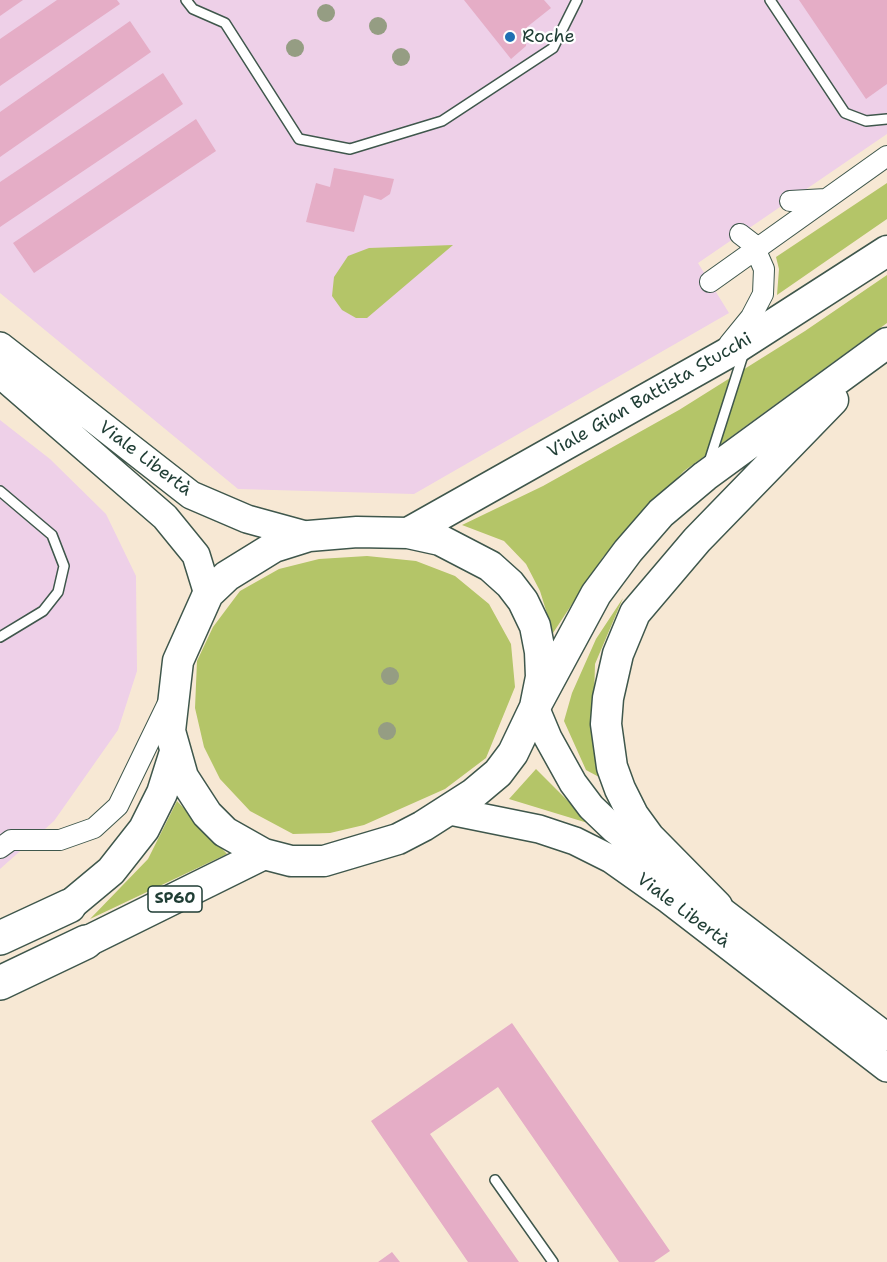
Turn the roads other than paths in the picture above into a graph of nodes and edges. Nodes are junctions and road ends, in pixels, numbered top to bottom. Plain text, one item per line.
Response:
1 (186, 0) edge
2 (577, 0) edge
3 (770, 0) edge
4 (887, 118) edge
5 (886, 158) edge
6 (826, 200) junction
7 (789, 201) dead end
8 (740, 234) dead end
9 (756, 249) junction
10 (887, 251) edge
11 (710, 282) dead end
12 (748, 341) junction
13 (887, 344) edge
14 (0, 345) edge
15 (710, 363) junction
16 (0, 374) edge
17 (705, 476) junction
18 (0, 490) edge
19 (408, 533) junction
20 (309, 536) junction
21 (208, 594) junction
22 (0, 637) edge
23 (173, 692) junction
24 (535, 706) junction
25 (175, 752) junction
26 (450, 811) junction
27 (0, 848) edge
28 (264, 854) junction
29 (69, 906) joint
30 (717, 906) junction
31 (0, 938) edge
32 (86, 942) joint
33 (0, 983) edge
34 (887, 1037) edge
35 (887, 1068) edge
36 (495, 1180) dead end
37 (553, 1262) edge

1 - 2 lane
3 - 4 lane
5 - 6 street
6 - 7 street
6 - 9 street
8 - 9 street
9 - 11 street
9 - 15 street
10 - 12 main road, Viale Gian Battista Stucchi
12 - 15 main road, Viale Gian Battista Stucchi
12 - 17 lane
13 - 17 main road
13 - 30 main road
14 - 20 main road, Viale Libertà
15 - 19 main road, Viale Gian Battista Stucchi
16 - 21 main road, Viale Libertà
17 - 24 main road
18 - 22 lane
19 - 20 main road
19 - 24 main road
20 - 21 main road
21 - 23 main road
23 - 25 main road
23 - 27 street
24 - 26 main road
24 - 30 main road, Viale Libertà
25 - 28 main road
25 - 29 main road
26 - 28 main road
26 - 35 main road, Viale Libertà
28 - 32 main road, SP60
29 - 31 highway
30 - 34 main road, Viale Libertà
32 - 33 highway, SP60
36 - 37 lane

